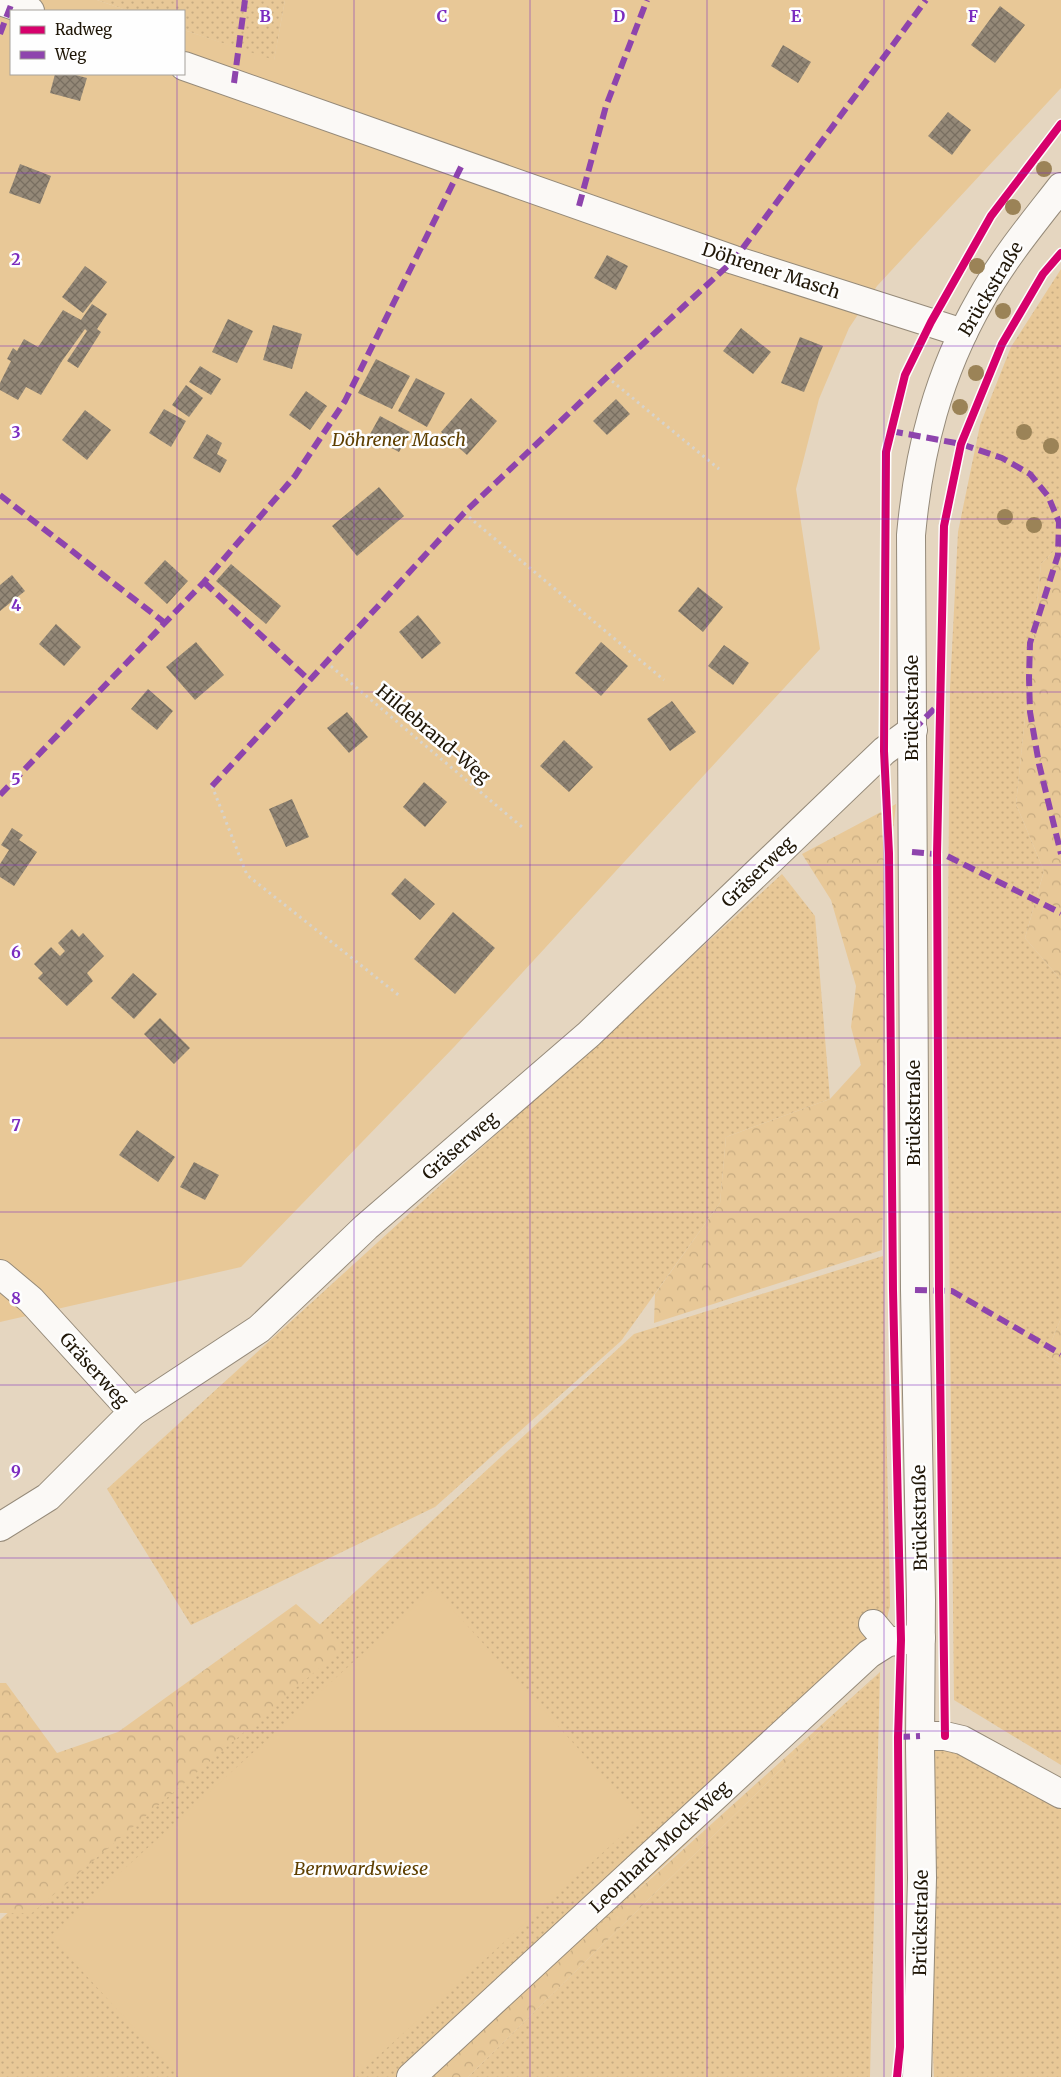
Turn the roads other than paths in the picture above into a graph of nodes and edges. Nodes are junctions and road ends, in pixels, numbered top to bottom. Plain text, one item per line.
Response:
1 (0, 1) edge
2 (27, 10) edge
3 (185, 66) edge
4 (1061, 187) edge
5 (963, 333) junction
6 (913, 730) junction
7 (0, 1274) edge
8 (133, 1412) junction
9 (0, 1527) edge
10 (920, 1638) junction
11 (920, 1736) junction
12 (1061, 1794) edge
13 (411, 2077) edge
14 (917, 2077) edge

1 - 2 street
3 - 5 street, Döhrener Masch
4 - 5 street, Brückstraße
5 - 6 street, Brückstraße
6 - 8 street, Gräserweg
6 - 10 street, Brückstraße
7 - 8 street, Gräserweg
8 - 9 street
10 - 11 street, Brückstraße
10 - 13 street, Leonhard-Mock-Weg
11 - 12 street
11 - 14 street, Brückstraße

